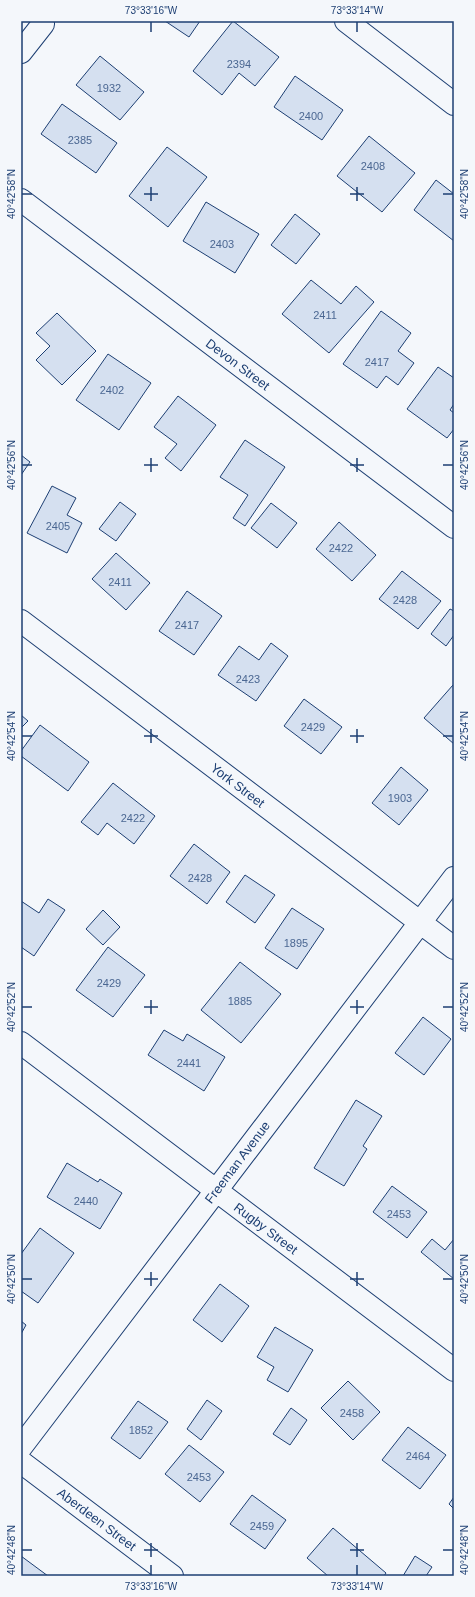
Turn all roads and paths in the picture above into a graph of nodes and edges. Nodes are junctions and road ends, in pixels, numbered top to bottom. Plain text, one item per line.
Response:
1 (346, 21) edge
2 (43, 24) dead end
3 (21, 52) edge
4 (454, 104) edge
5 (21, 200) edge
6 (454, 527) edge
7 (21, 621) edge
8 (454, 878) edge
9 (420, 923) junction
10 (454, 948) edge
11 (21, 1042) edge
12 (216, 1191) junction
13 (454, 1370) edge
14 (21, 1447) edge
15 (21, 1462) edge
16 (172, 1576) edge

1 - 4 street
2 - 3 street
5 - 6 street, Devon Street
7 - 9 street, York Street
8 - 9 street, Freeman Avenue
9 - 10 street, York Street
9 - 12 street, Freeman Avenue
11 - 12 street, Rugby Street
12 - 13 street, Rugby Street
12 - 14 street, Freeman Avenue
15 - 16 street, Aberdeen Street

